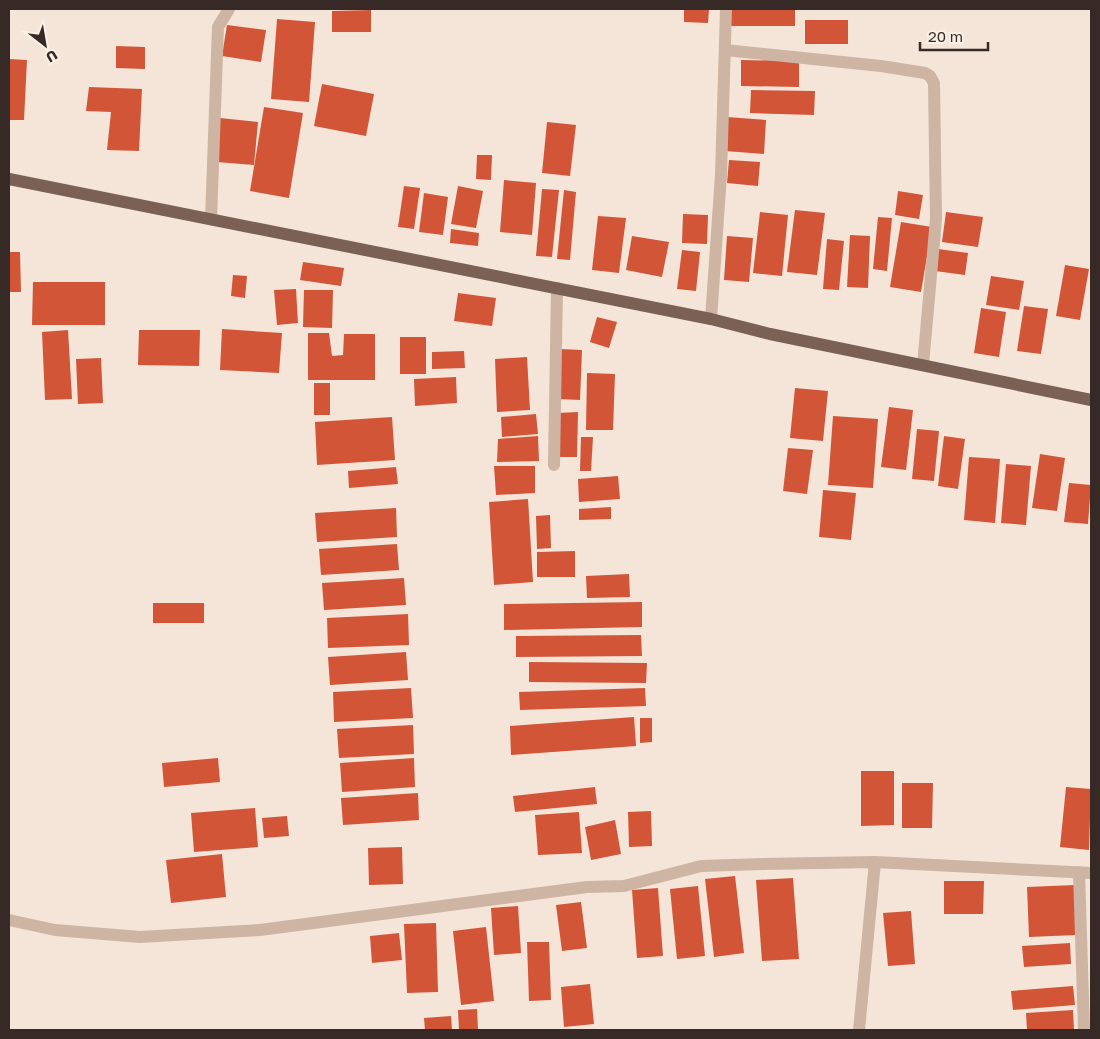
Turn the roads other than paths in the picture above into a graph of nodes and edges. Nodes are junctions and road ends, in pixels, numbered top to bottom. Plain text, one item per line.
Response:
1 (229, 9) edge
2 (726, 9) edge
3 (725, 50) junction
4 (9, 179) edge
5 (211, 219) junction
6 (557, 288) junction
7 (710, 319) junction
8 (923, 366) junction
9 (1091, 400) edge
10 (554, 465) dead end
11 (875, 862) junction
12 (1085, 873) edge
13 (9, 920) edge
14 (859, 1030) edge
15 (1084, 1030) edge

1 - 5 street
2 - 3 street
3 - 7 street
3 - 8 street
4 - 5 main road
5 - 6 main road
6 - 7 main road
6 - 10 street
7 - 8 main road
8 - 9 main road
11 - 12 street
11 - 13 street
11 - 14 street
12 - 15 street

